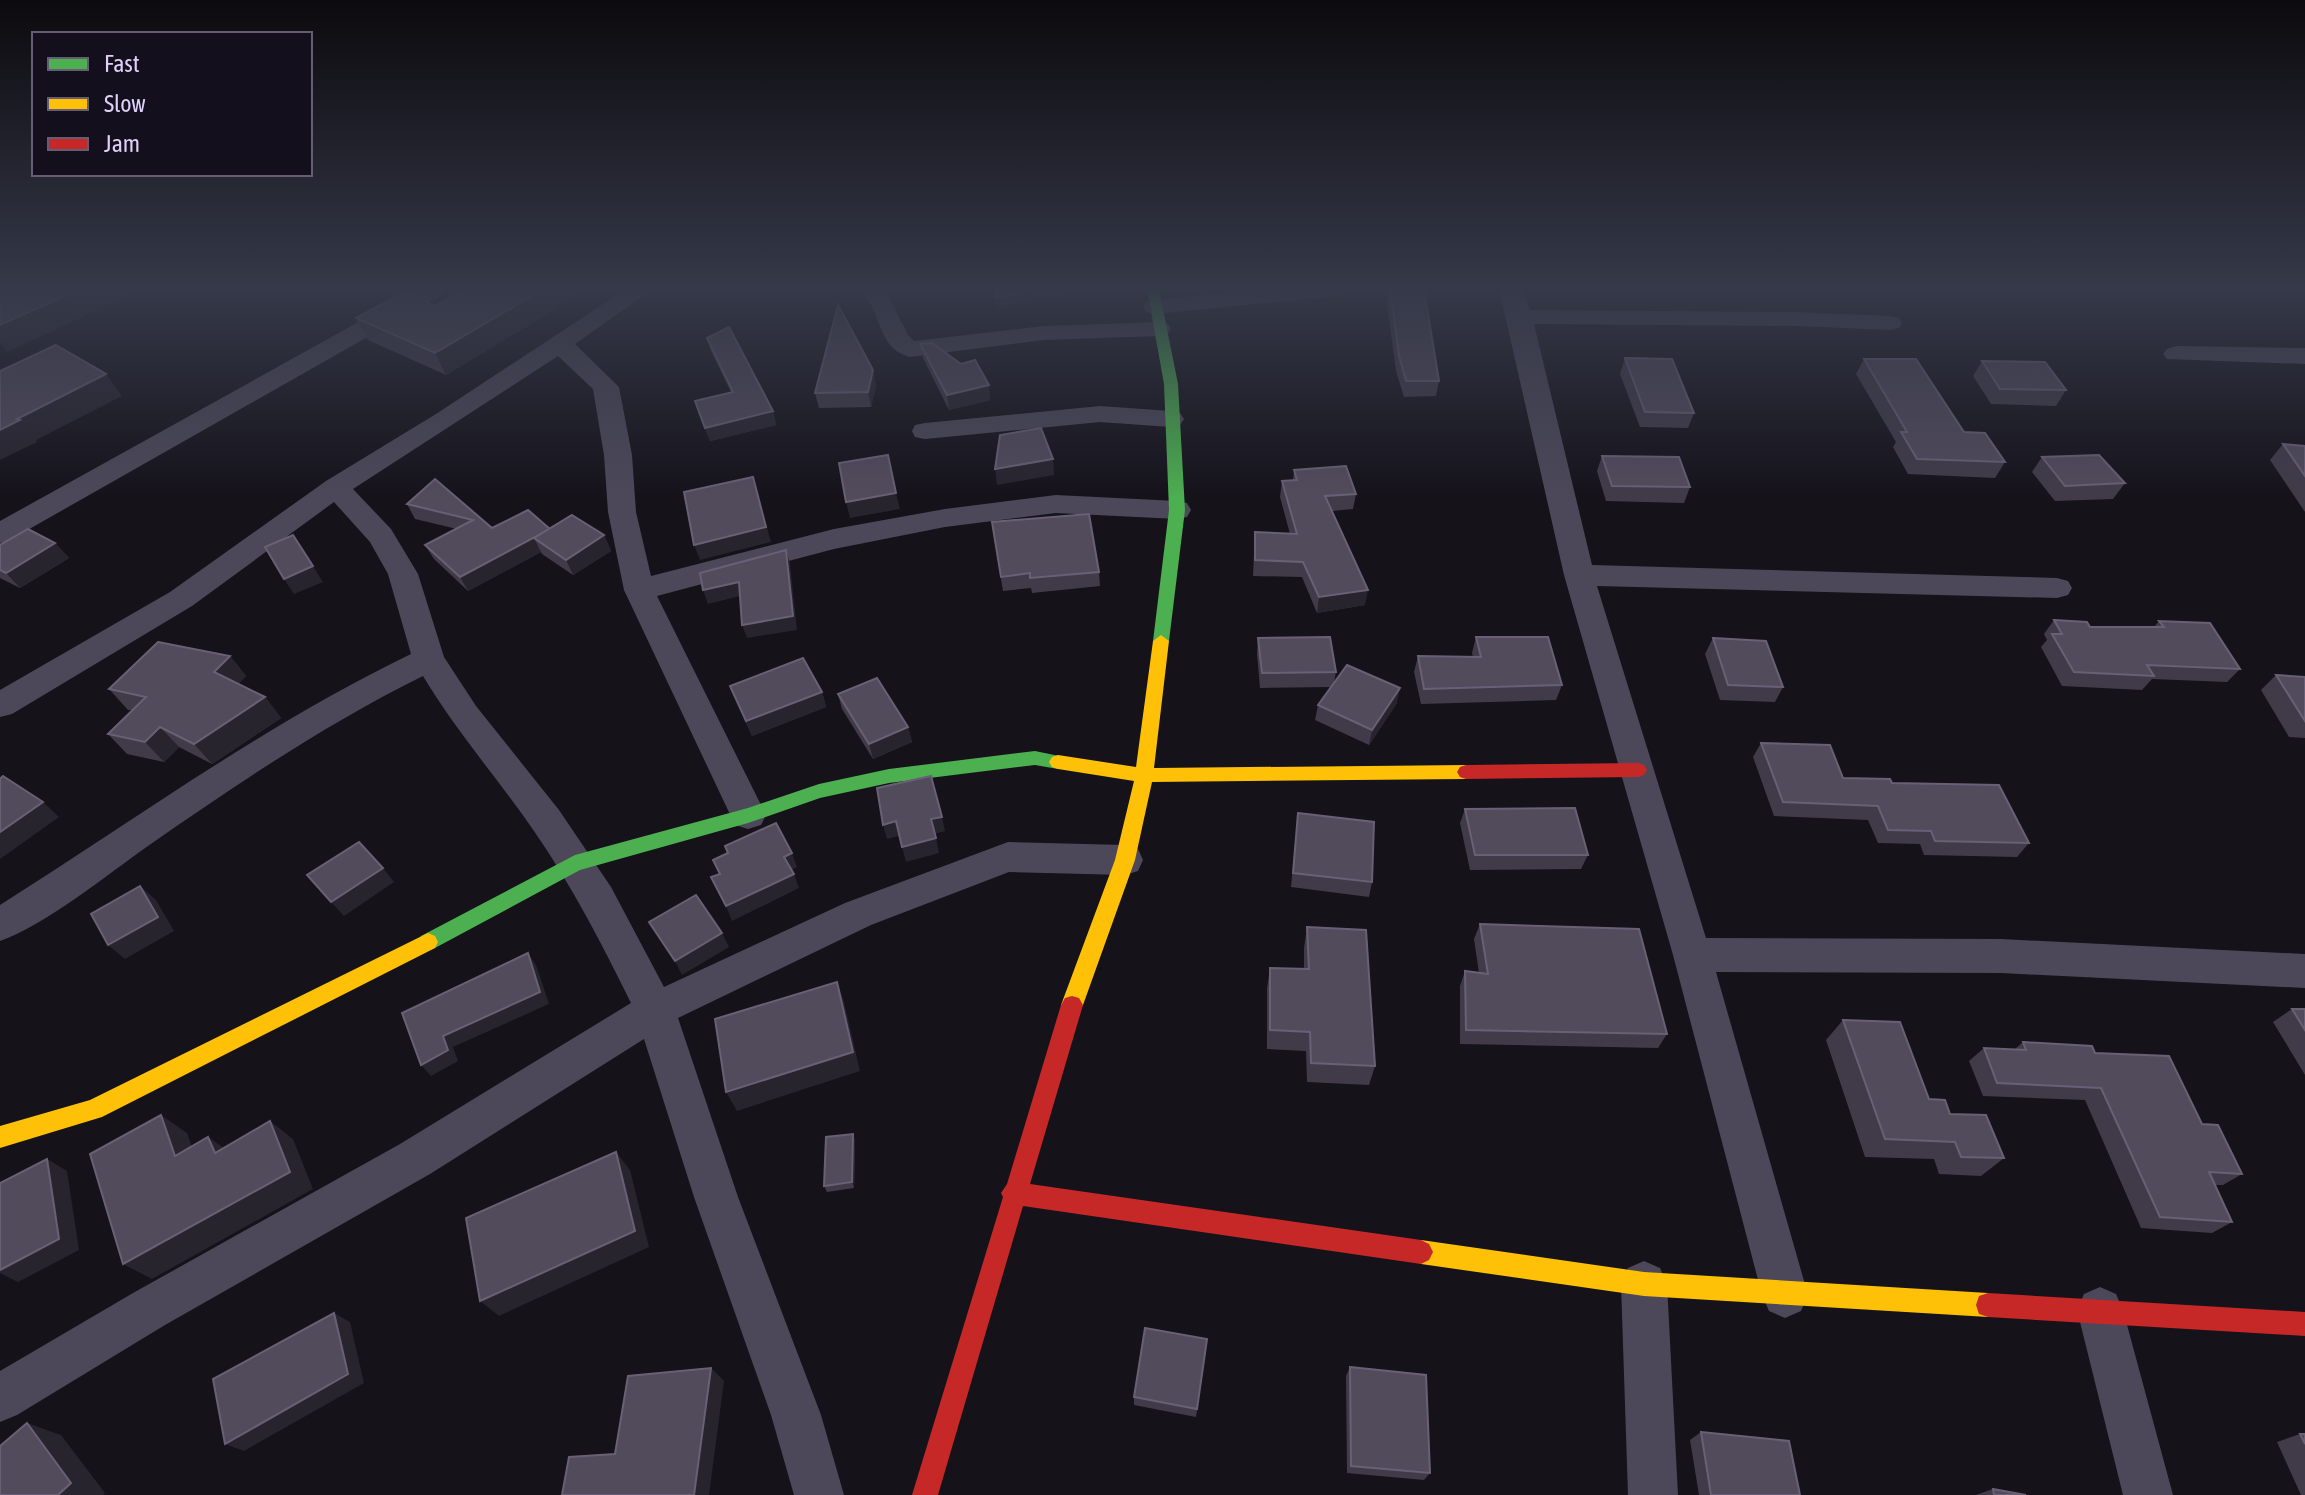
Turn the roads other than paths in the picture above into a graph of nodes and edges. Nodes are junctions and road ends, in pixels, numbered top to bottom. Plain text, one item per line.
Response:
1 (311, 359) edge
2 (534, 359) edge
3 (576, 359) edge
4 (1166, 359) edge
5 (1529, 359) edge
6 (1171, 419) junction
7 (925, 431) dead end
8 (336, 487) junction
9 (1177, 510) junction
10 (0, 533) edge
11 (1579, 575) junction
12 (2057, 588) dead end
13 (639, 590) junction
14 (429, 659) junction
15 (0, 705) edge
16 (1638, 770) junction
17 (1144, 775) junction
18 (748, 815) junction
19 (1125, 860) junction
20 (575, 863) junction
21 (0, 925) edge
22 (1692, 955) junction
23 (2305, 971) edge
24 (655, 1010) junction
25 (0, 1137) edge
26 (1013, 1193) junction
27 (1644, 1284) junction
28 (1785, 1295) junction
29 (2100, 1310) junction
30 (2305, 1324) edge
31 (0, 1398) edge
32 (819, 1495) edge
33 (925, 1495) edge
34 (1653, 1495) edge
35 (2148, 1495) edge

1 - 10 street
2 - 8 street
3 - 13 street
4 - 6 street
5 - 11 street
6 - 7 street
6 - 9 street
8 - 14 street
8 - 15 street
9 - 13 street
9 - 17 street
11 - 12 street
11 - 16 street
13 - 18 street
14 - 20 street
14 - 21 street
16 - 17 street
16 - 22 street
17 - 18 street
17 - 19 street
18 - 20 street
19 - 24 street
19 - 26 street
20 - 24 street
20 - 25 street
22 - 23 street
22 - 28 street
24 - 31 street
24 - 32 street
26 - 27 street
26 - 33 street
27 - 28 street
27 - 34 street
28 - 29 street
29 - 30 street
29 - 35 street

